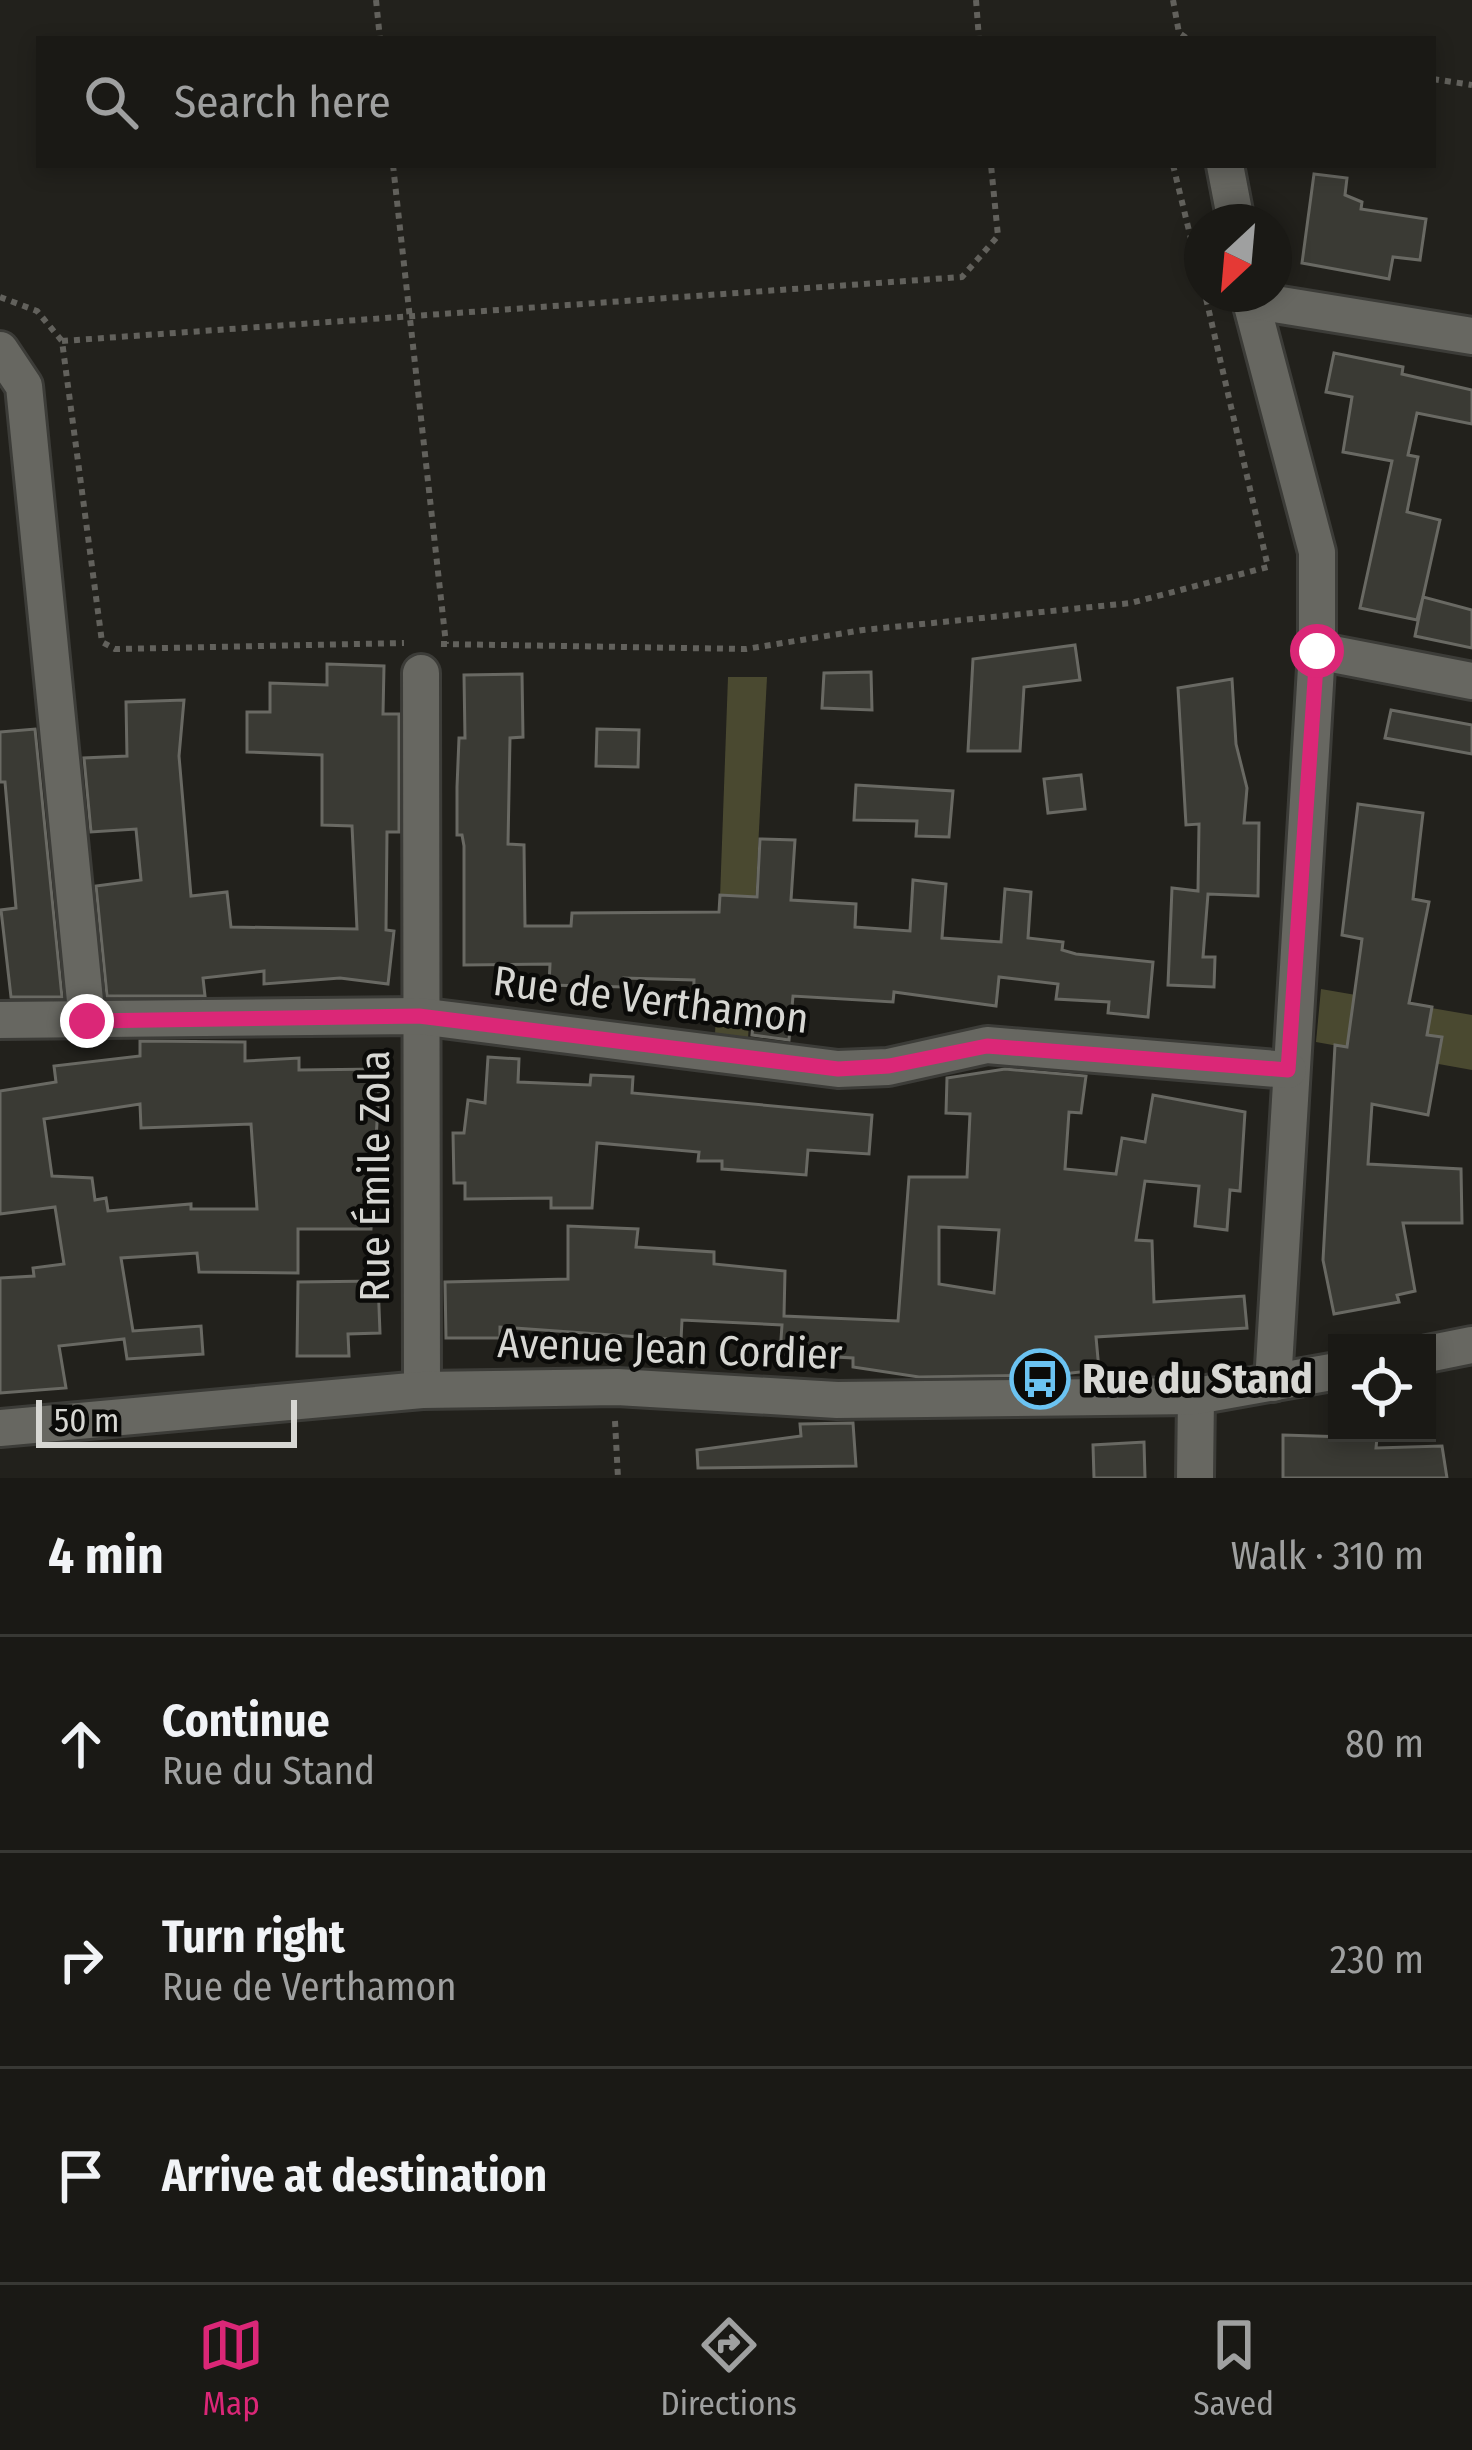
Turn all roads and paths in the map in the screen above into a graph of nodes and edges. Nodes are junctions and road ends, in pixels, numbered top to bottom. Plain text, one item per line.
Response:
1 (376, 0) edge
2 (976, 0) edge
3 (1174, 0) edge
4 (380, 36) edge
5 (979, 36) edge
6 (1184, 36) edge
7 (1436, 79) edge
8 (1472, 85) edge
9 (393, 168) edge
10 (991, 168) edge
11 (1174, 168) edge
12 (1226, 168) edge
13 (1233, 204) edge
14 (1184, 210) edge
15 (0, 297) edge
16 (1292, 304) edge
17 (1208, 312) edge
18 (1254, 312) edge
19 (410, 316) junction
20 (1472, 336) edge
21 (62, 340) junction
22 (0, 350) edge
23 (446, 644) junction
24 (1317, 651) junction
25 (421, 673) dead end
26 (1472, 681) edge
27 (419, 1016) junction
28 (0, 1020) edge
29 (87, 1021) junction
30 (1288, 1070) junction
31 (1472, 1345) edge
32 (1436, 1352) edge
33 (1328, 1374) edge
34 (1273, 1383) junction
35 (616, 1388) junction
36 (422, 1390) junction
37 (1196, 1396) junction
38 (0, 1428) edge
39 (618, 1478) edge
40 (1195, 1478) edge

1 - 4 path
2 - 5 path
3 - 6 path
7 - 8 path
9 - 19 path
10 - 19 path
11 - 14 path
12 - 13 street
15 - 21 path
16 - 20 street
17 - 23 path
18 - 24 street
19 - 21 path
19 - 23 path
21 - 23 path
22 - 29 street
24 - 26 street
24 - 30 street
25 - 27 street, Rue Émile Zola
27 - 29 street, Rue de Verthamon
27 - 30 street, Rue de Verthamon
27 - 36 street, Rue Émile Zola
28 - 29 street, Rue de Verthamon
30 - 34 street
31 - 32 street
33 - 34 street, Avenue Jean Cordier
34 - 37 street, Avenue Jean Cordier
35 - 36 street, Avenue Jean Cordier
35 - 37 street, Avenue Jean Cordier
35 - 39 path
36 - 38 street, Avenue Jean Cordier
37 - 40 street

